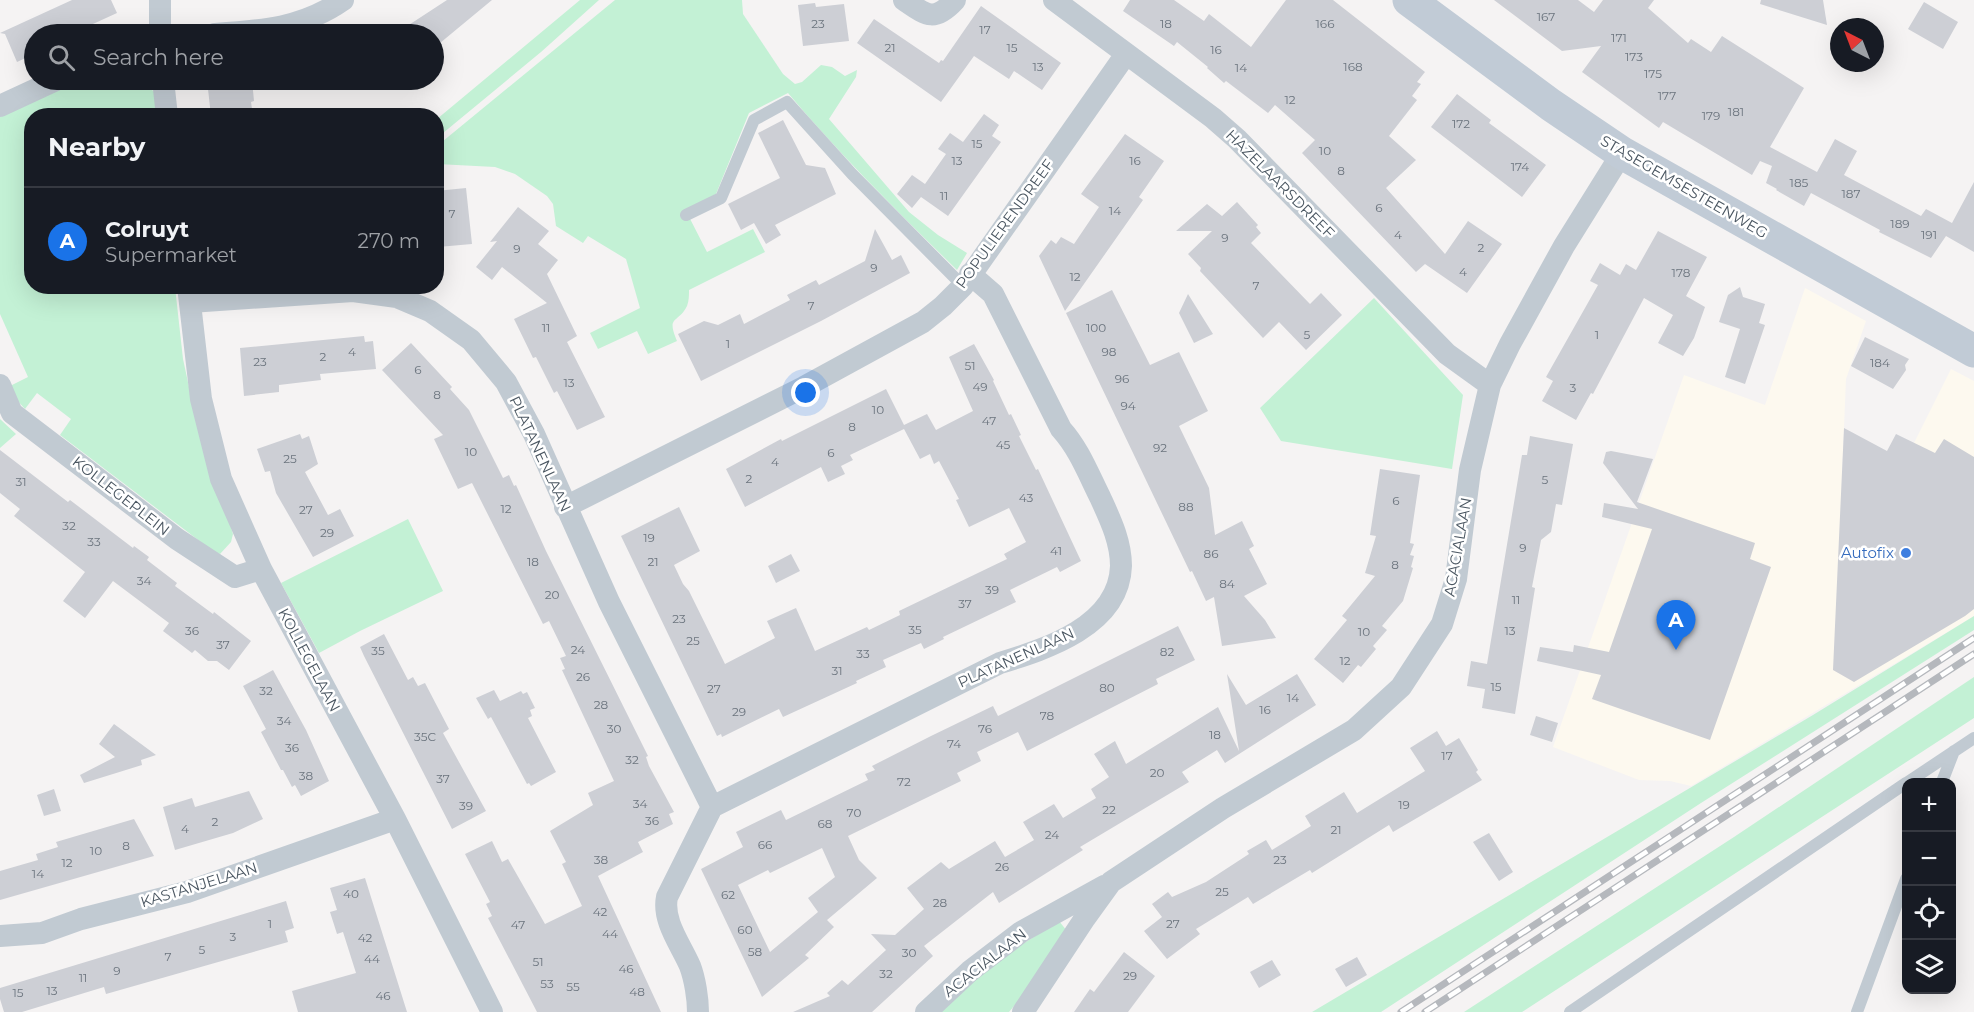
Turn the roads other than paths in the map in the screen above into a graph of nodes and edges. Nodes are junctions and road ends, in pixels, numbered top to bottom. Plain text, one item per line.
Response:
1 (160, 0) edge
2 (343, 0) edge
3 (904, 0) edge
4 (955, 0) edge
5 (1054, 0) edge
6 (1409, 0) edge
7 (160, 24) edge
8 (294, 24) edge
9 (1126, 54) junction
10 (34, 90) edge
11 (164, 90) edge
12 (0, 106) edge
13 (166, 108) edge
14 (1622, 153) junction
15 (686, 214) dead end
16 (966, 280) junction
17 (189, 294) edge
18 (376, 294) edge
19 (1974, 351) edge
20 (0, 385) edge
21 (1490, 385) junction
22 (565, 507) junction
23 (261, 569) junction
24 (1974, 738) edge
25 (1954, 751) junction
26 (1914, 778) edge
27 (1944, 778) edge
28 (1902, 786) edge
29 (712, 807) junction
30 (394, 819) junction
31 (1111, 882) junction
32 (1903, 886) edge
33 (0, 936) edge
34 (492, 1012) edge
35 (698, 1012) edge
36 (926, 1012) edge
37 (1023, 1012) edge
38 (1570, 1012) edge
39 (1857, 1012) edge

1 - 7 street
2 - 8 street
3 - 4 street
5 - 9 street, HAZELAARSDREEF
6 - 14 street, STASEGEMSESTEENWEG
9 - 16 street, POPULIERENDREEF
9 - 21 street, HAZELAARSDREEF
10 - 12 street
11 - 13 street
14 - 19 street, STASEGEMSESTEENWEG
14 - 21 street, ACACIALAAN
15 - 16 lane
16 - 22 street, POPULIERENDREEF
16 - 29 street, PLATANENLAAN
17 - 23 street, KOLLEGELAAN
18 - 22 street, PLATANENLAAN
20 - 23 street, KOLLEGEPLEIN
21 - 31 street, ACACIALAAN
22 - 29 street, PLATANENLAAN
23 - 30 street, KOLLEGELAAN
24 - 25 lane
25 - 26 lane
25 - 27 lane
28 - 38 lane
29 - 35 street
30 - 33 street, KASTANJELAAN
30 - 34 street, KOLLEGELAAN
31 - 36 street, ACACIALAAN
31 - 37 street, ACACIALAAN
32 - 39 lane

